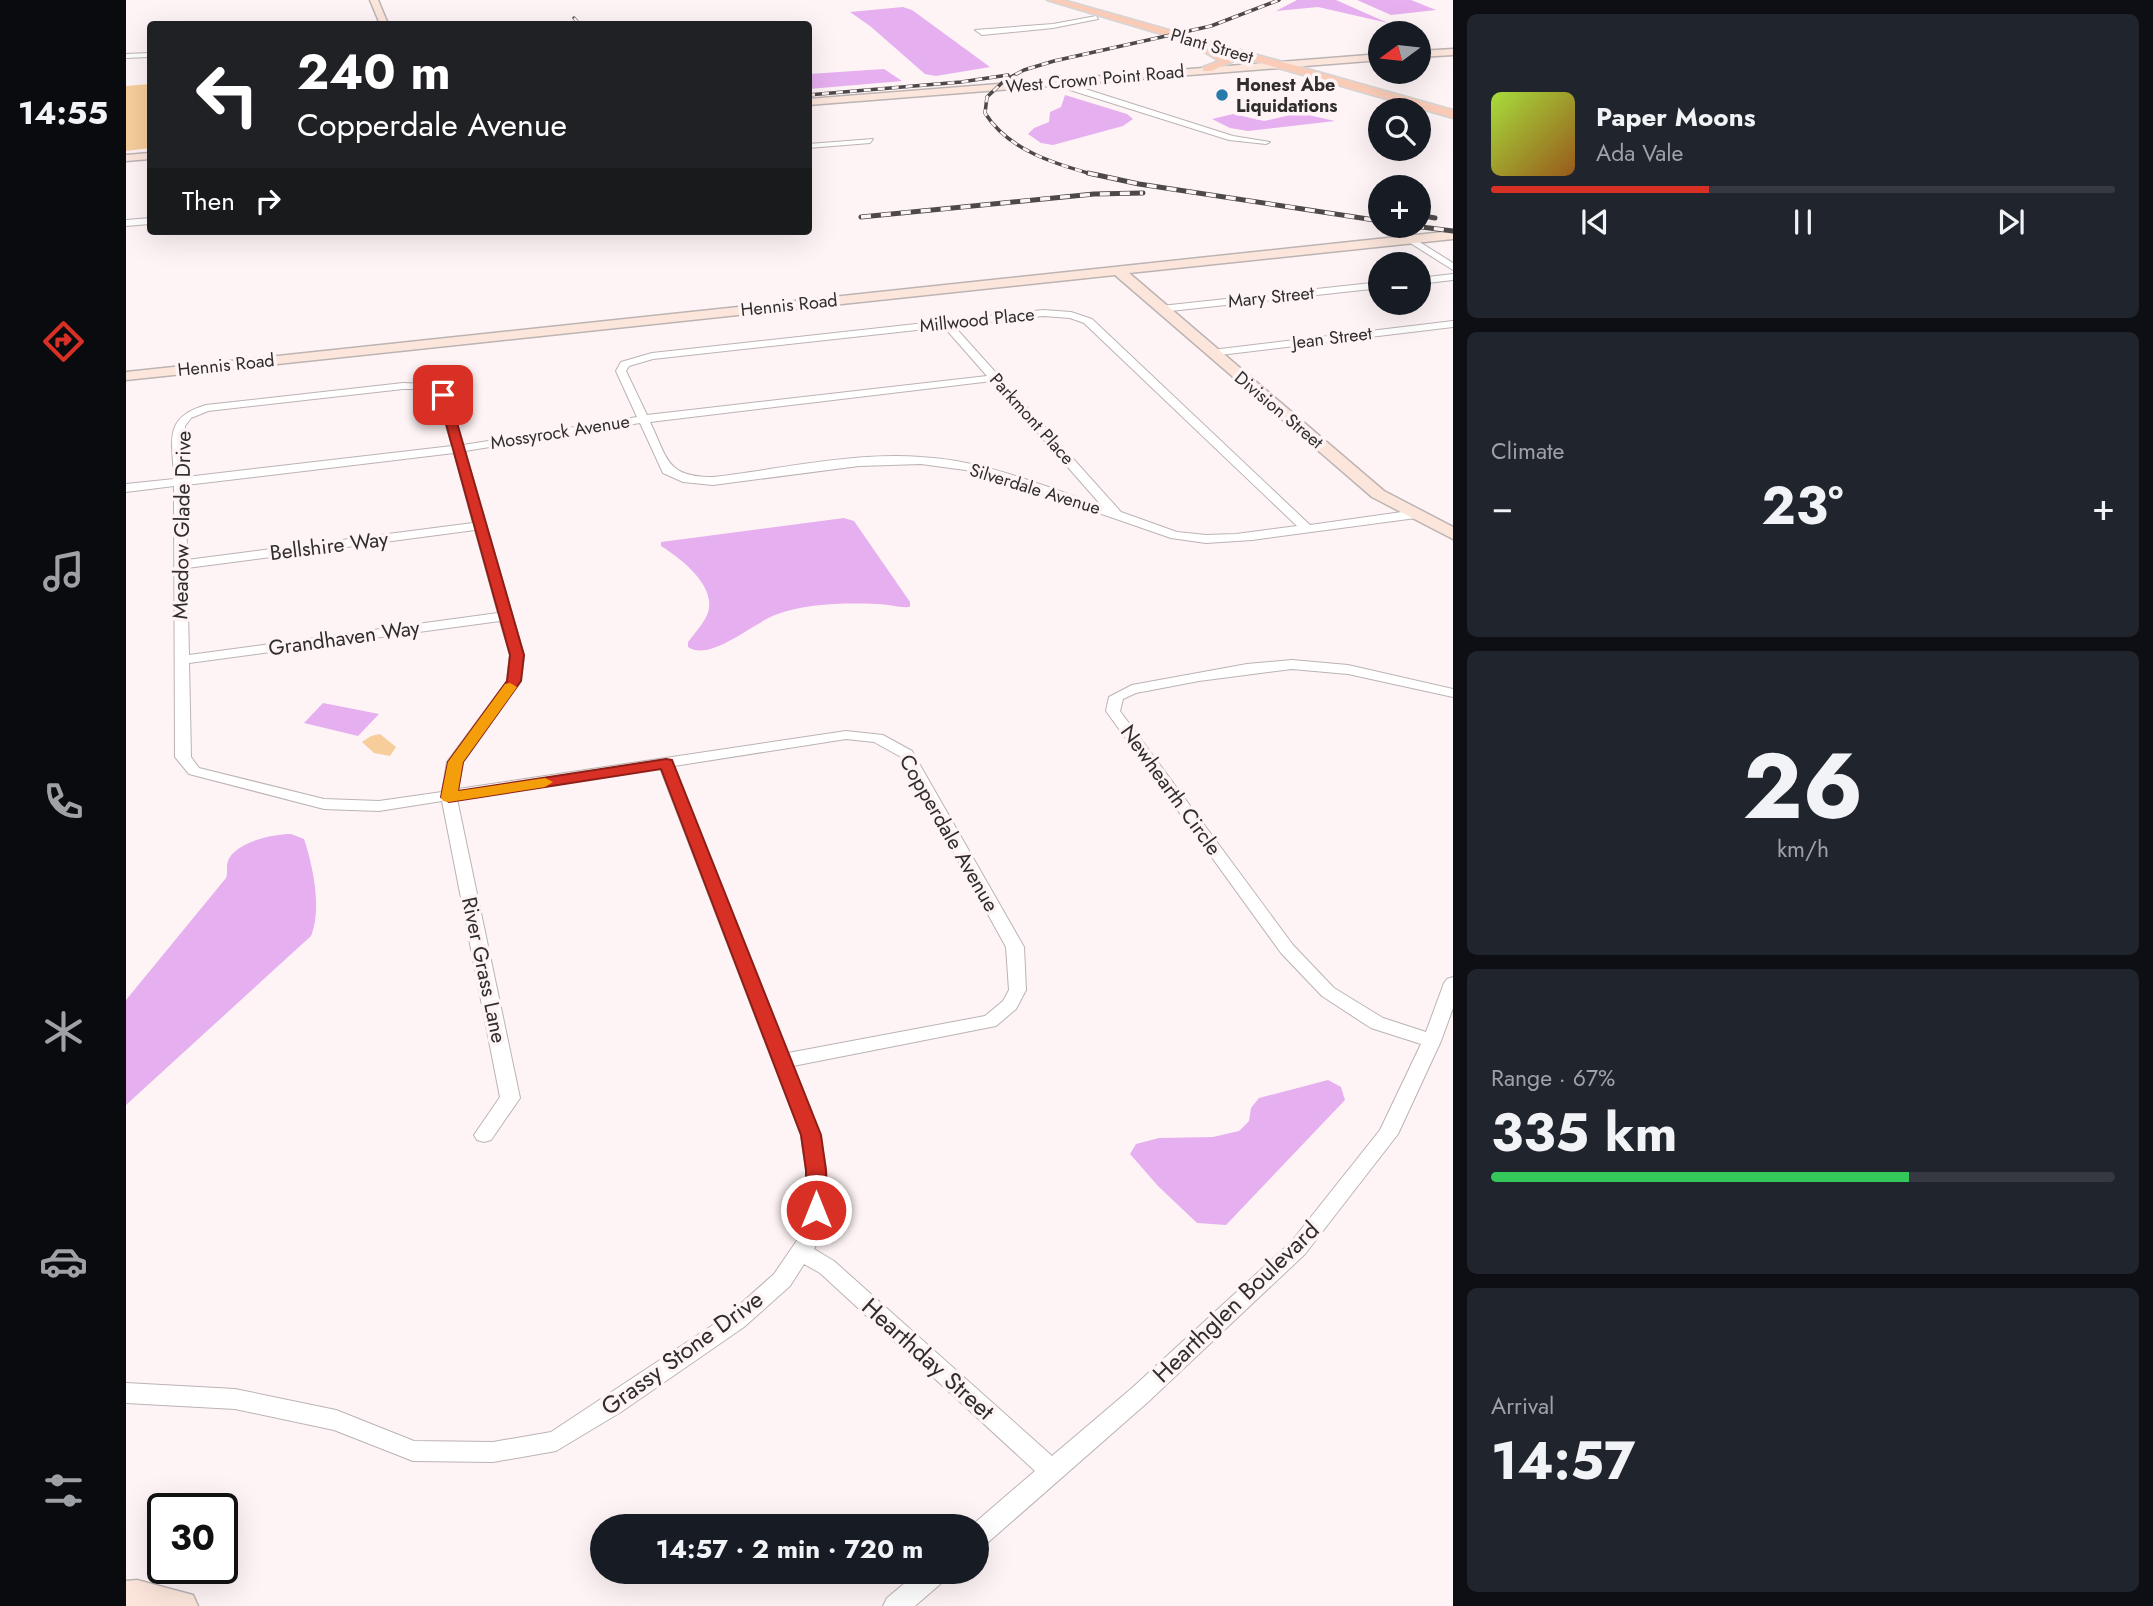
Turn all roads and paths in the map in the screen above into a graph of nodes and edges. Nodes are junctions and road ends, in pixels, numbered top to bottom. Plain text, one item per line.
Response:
1 (374, 0) edge
2 (1048, 2) edge
3 (1097, 16) junction
4 (383, 21) edge
5 (1026, 29) junction
6 (1205, 49) junction
7 (1453, 52) edge
8 (1432, 53) edge
9 (147, 55) edge
10 (126, 56) edge
11 (1368, 58) edge
12 (1274, 64) junction
13 (1260, 65) junction
14 (1207, 69) junction
15 (1064, 81) junction
16 (1377, 98) edge
17 (812, 102) edge
18 (1431, 114) edge
19 (1453, 114) edge
20 (1453, 120) edge
21 (870, 141) dead end
22 (1266, 142) dead end
23 (812, 146) edge
24 (147, 156) edge
25 (126, 158) edge
26 (147, 220) edge
27 (126, 223) edge
28 (1453, 236) edge
29 (1410, 239) junction
30 (1453, 268) edge
31 (1117, 270) junction
32 (1453, 277) edge
33 (1431, 280) edge
34 (1368, 286) edge
35 (1161, 309) junction
36 (947, 324) junction
37 (1453, 324) edge
38 (1212, 353) junction
39 (126, 376) edge
40 (994, 378) junction
41 (642, 419) junction
42 (458, 449) junction
43 (178, 482) junction
44 (126, 488) edge
45 (1416, 514) junction
46 (1117, 515) junction
47 (479, 526) junction
48 (1307, 529) junction
49 (1453, 534) edge
50 (180, 565) junction
51 (506, 616) junction
52 (181, 660) junction
53 (1453, 693) edge
54 (666, 764) junction
55 (449, 797) junction
56 (1453, 983) edge
57 (1432, 1041) junction
58 (782, 1061) junction
59 (484, 1135) dead end
60 (801, 1251) junction
61 (126, 1393) edge
62 (1052, 1471) junction
63 (989, 1526) edge
64 (922, 1584) edge
65 (126, 1597) edge
66 (181, 1606) edge
67 (896, 1606) edge

1 - 4 street
2 - 3 main road, Plant Street
2 - 3 main road, Plant Street
3 - 5 street
3 - 6 main road, Plant Street
3 - 12 main road, Plant Street
5 - 5 street
6 - 13 main road, Plant Street
6 - 14 main road
7 - 8 street
9 - 10 street
11 - 12 street, West Crown Point Road
12 - 13 street, West Crown Point Road
12 - 19 main road, Plant Street
13 - 14 street, West Crown Point Road
13 - 16 main road, Plant Street
14 - 15 street, West Crown Point Road
15 - 17 street, West Crown Point Road
15 - 22 street
18 - 20 main road, Plant Street
21 - 23 street
24 - 25 street
26 - 27 street
28 - 29 street, Hennis Road
29 - 30 street
29 - 31 street, Hennis Road
31 - 35 street, Division Street
31 - 39 street, Hennis Road
32 - 33 street
34 - 35 street, Mary Street
35 - 38 street, Division Street
36 - 40 street, Parkmont Place
36 - 41 street, Millwood Place
36 - 48 street, Millwood Place
37 - 38 street, Jean Street
38 - 45 street, Division Street
40 - 41 street, Mossyrock Avenue
40 - 46 street, Parkmont Place
41 - 42 street, Mossyrock Avenue
41 - 46 street, Silverdale Avenue
42 - 43 street, Mossyrock Avenue
42 - 43 street, Meadow Glade Drive
42 - 47 street, Meadow Glade Drive
43 - 44 street, Mossyrock Avenue
43 - 50 street, Meadow Glade Drive
45 - 48 street, Silverdale Avenue
45 - 49 street, Division Street
46 - 48 street, Silverdale Avenue
47 - 50 street, Bellshire Way
47 - 51 street, Meadow Glade Drive
50 - 52 street, Meadow Glade Drive
51 - 52 street, Grandhaven Way
51 - 55 street, Meadow Glade Drive
52 - 55 street, Meadow Glade Drive
53 - 57 street, Newhearth Circle
54 - 55 street, Copperdale Avenue
54 - 58 street, Grassy Stone Drive
54 - 58 street, Copperdale Avenue
55 - 59 street, River Grass Lane
56 - 57 street, Hearthglen Boulevard
57 - 62 street, Hearthglen Boulevard
58 - 60 street, Grassy Stone Drive
60 - 61 street, Grassy Stone Drive
60 - 62 street, Hearthday Street
62 - 63 street, Hearthglen Boulevard
64 - 67 street
65 - 66 street

